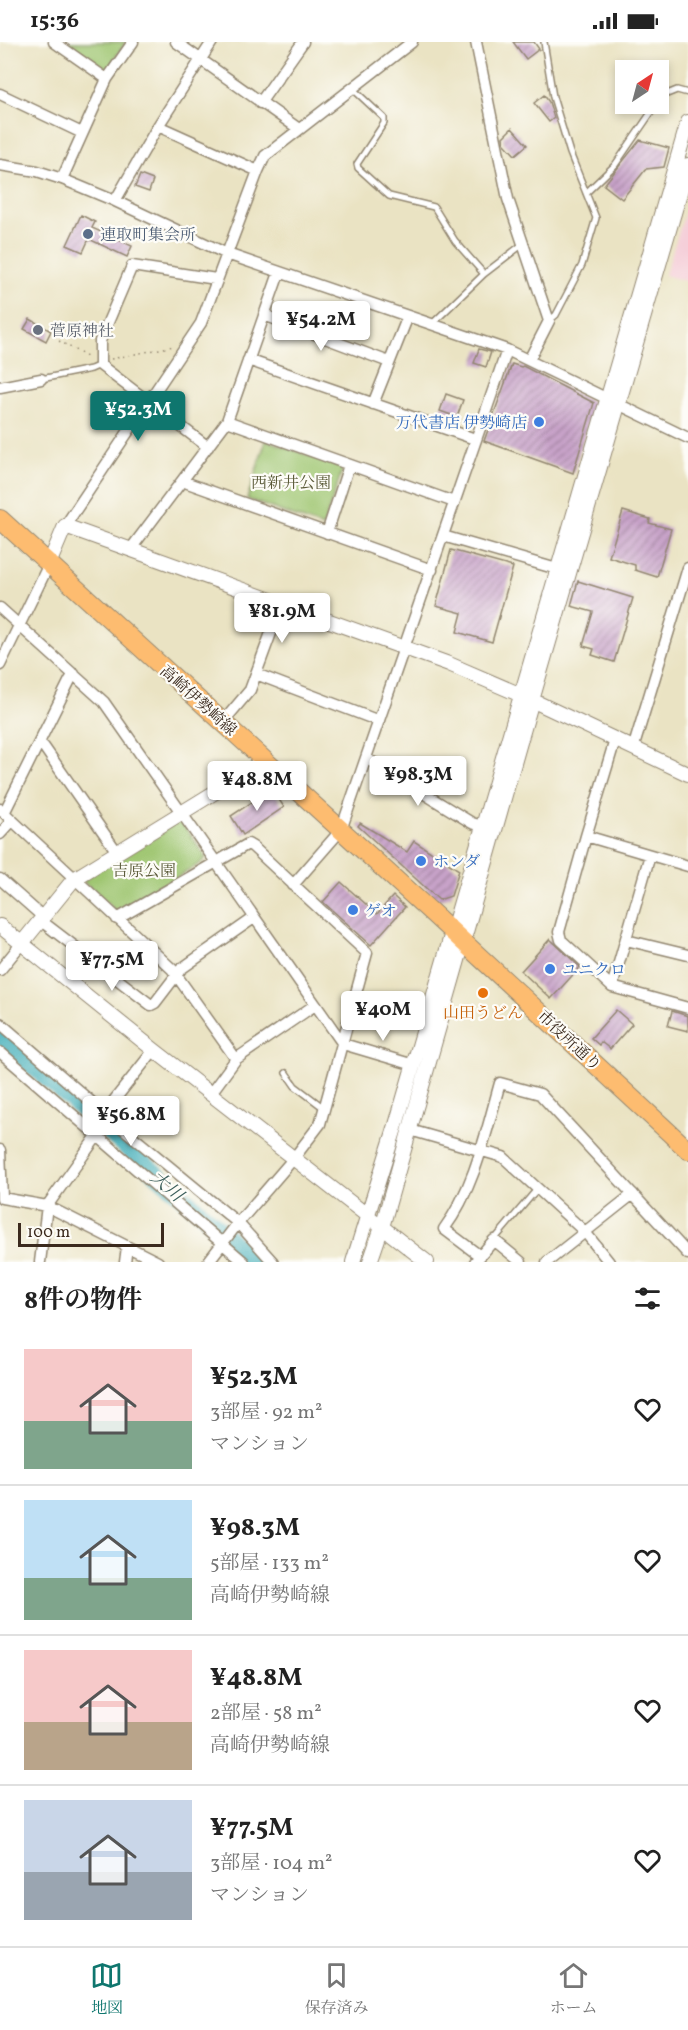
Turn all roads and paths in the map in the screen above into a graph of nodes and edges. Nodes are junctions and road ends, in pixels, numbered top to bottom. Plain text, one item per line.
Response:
1 (54, 42) edge
2 (133, 42) edge
3 (176, 42) edge
4 (212, 42) edge
5 (303, 42) edge
6 (412, 42) edge
7 (476, 42) edge
8 (544, 42) edge
9 (200, 59) junction
10 (107, 79) junction
11 (353, 89) junction
12 (669, 93) edge
13 (688, 93) edge
14 (0, 94) edge
15 (260, 103) junction
16 (650, 114) edge
17 (688, 122) edge
18 (158, 126) junction
19 (299, 129) junction
20 (82, 133) junction
21 (0, 165) edge
22 (688, 165) edge
23 (258, 171) junction
24 (62, 179) junction
25 (586, 193) junction
26 (115, 201) junction
27 (523, 244) junction
28 (227, 254) junction
29 (279, 273) junction
30 (484, 274) junction
31 (216, 279) junction
32 (264, 315) junction
33 (408, 316) junction
34 (549, 321) junction
35 (432, 324) junction
36 (59, 341) dead end
37 (186, 343) junction
38 (507, 350) junction
39 (248, 360) junction
40 (529, 360) junction
41 (389, 362) junction
42 (101, 363) junction
43 (41, 379) joint
44 (0, 387) edge
45 (612, 401) junction
46 (147, 402) junction
47 (374, 404) junction
48 (227, 421) junction
49 (688, 438) edge
50 (475, 440) junction
51 (207, 447) junction
52 (350, 465) junction
53 (182, 481) junction
54 (454, 502) junction
55 (0, 519) edge
56 (65, 526) junction
57 (327, 533) junction
58 (443, 536) junction
59 (130, 550) junction
60 (49, 564) junction
61 (557, 568) junction
62 (688, 568) edge
63 (432, 570) junction
64 (685, 586) edge
65 (282, 603) junction
66 (0, 608) edge
67 (20, 625) junction
68 (405, 648) junction
69 (0, 665) edge
70 (74, 674) junction
71 (256, 674) junction
72 (526, 698) junction
73 (379, 721) junction
74 (223, 722) junction
75 (615, 740) junction
76 (39, 743) junction
77 (633, 749) junction
78 (366, 758) junction
79 (263, 759) junction
80 (688, 774) edge
81 (181, 813) junction
82 (5, 814) edge
83 (482, 826) junction
84 (341, 830) junction
85 (0, 834) edge
86 (586, 836) junction
87 (117, 852) junction
88 (650, 855) junction
89 (216, 862) junction
90 (688, 866) edge
91 (0, 879) edge
92 (74, 879) junction
93 (293, 885) junction
94 (41, 918) junction
95 (254, 918) junction
96 (117, 919) junction
97 (0, 926) edge
98 (458, 936) junction
99 (626, 940) junction
100 (22, 943) junction
101 (688, 955) edge
102 (0, 970) edge
103 (176, 975) junction
104 (612, 987) junction
105 (315, 1005) junction
106 (688, 1008) edge
107 (0, 1023) edge
108 (343, 1044) junction
109 (154, 1050) junction
110 (0, 1052) edge
111 (236, 1059) junction
112 (414, 1065) junction
113 (286, 1073) dead end
114 (211, 1093) junction
115 (325, 1108) junction
116 (104, 1113) junction
117 (410, 1130) junction
118 (97, 1136) junction
119 (0, 1150) edge
120 (481, 1150) junction
121 (688, 1150) edge
122 (294, 1158) junction
123 (538, 1188) junction
124 (633, 1194) junction
125 (1, 1198) edge
126 (47, 1206) junction
127 (368, 1216) junction
128 (236, 1225) junction
129 (382, 1227) junction
130 (585, 1232) junction
131 (494, 1240) junction
132 (224, 1242) junction
133 (128, 1246) junction
134 (688, 1254) edge
135 (478, 1259) edge
136 (40, 1262) edge
137 (125, 1262) edge
138 (158, 1262) edge
139 (208, 1262) edge
140 (244, 1262) edge
141 (273, 1262) edge
142 (353, 1262) edge
143 (370, 1262) edge
144 (427, 1262) edge
145 (521, 1262) edge
146 (547, 1262) edge
147 (609, 1262) edge

1 - 10 street
2 - 10 street
3 - 9 street
4 - 9 street
5 - 15 street
6 - 11 street
7 - 27 street
8 - 25 lane
9 - 15 street
9 - 18 street
10 - 20 street
11 - 19 street
11 - 30 lane
12 - 13 lane
14 - 20 street
15 - 19 street
16 - 25 lane
17 - 45 street
18 - 23 street
18 - 26 street
19 - 23 street
20 - 24 street
21 - 24 street
22 - 45 street
23 - 28 street
24 - 26 street
25 - 34 lane
26 - 28 street
27 - 30 lane
27 - 34 street
28 - 29 street
28 - 31 street
29 - 32 street
29 - 33 street
30 - 35 lane
31 - 37 street
31 - 42 street
32 - 39 street
32 - 41 street
33 - 35 street
33 - 41 street
34 - 40 street
35 - 38 street
36 - 42 path
37 - 42 path
37 - 46 street
38 - 40 street
38 - 50 street
39 - 47 street
39 - 48 street
40 - 45 street
41 - 47 street
42 - 43 lane
42 - 46 street
43 - 44 street
45 - 49 street
45 - 61 street
45 - 72 street
46 - 51 street
46 - 56 street
47 - 50 street
48 - 51 street
48 - 52 street
50 - 54 street
51 - 53 street
52 - 54 street
52 - 57 street
53 - 57 street
53 - 59 street
54 - 58 street
55 - 60 main road, 高崎伊勢崎線
56 - 59 street
56 - 60 street
57 - 63 street
58 - 61 street
58 - 63 street
59 - 65 street
60 - 67 street
60 - 74 main road, 高崎伊勢崎線
61 - 72 street
62 - 64 street
63 - 68 street
64 - 77 street
65 - 68 street
65 - 71 street
66 - 67 street
67 - 69 street
67 - 70 street
68 - 72 street
68 - 73 street
70 - 76 street
70 - 81 street
71 - 73 street
71 - 74 street
72 - 75 street
72 - 83 street
72 - 98 street
73 - 78 street
74 - 79 main road, 高崎伊勢崎線
75 - 77 street
75 - 86 street
76 - 82 street
76 - 87 street
77 - 80 street
78 - 83 street
78 - 84 street
79 - 81 street
79 - 84 main road, 高崎伊勢崎線
81 - 87 street
81 - 89 street
82 - 85 street
82 - 92 street
83 - 98 street
84 - 93 street
84 - 98 main road, 高崎伊勢崎線
86 - 88 street
86 - 104 street
87 - 92 street
88 - 90 street
88 - 99 street
89 - 93 street
89 - 95 street
89 - 96 street
91 - 94 street
92 - 94 street
92 - 96 street
93 - 108 street
94 - 100 street
94 - 103 street
95 - 103 street
95 - 105 street
96 - 103 street
97 - 100 street
98 - 112 street
98 - 117 street
98 - 121 main road, 市役所通り
99 - 101 street
99 - 104 street
100 - 102 street
100 - 109 street
103 - 111 street
104 - 106 street
105 - 108 street
105 - 111 street
107 - 116 street
108 - 112 street
108 - 115 street
109 - 114 street
109 - 116 street
110 - 118 street
111 - 114 street
112 - 127 street
113 - 115 lane
114 - 122 street
115 - 122 street
116 - 128 street
117 - 120 street
117 - 129 street
118 - 126 street
118 - 132 street
119 - 125 street
120 - 123 street
120 - 124 street
120 - 135 street
122 - 127 street
122 - 128 street
123 - 130 street
123 - 131 lane
124 - 130 street
124 - 134 street
125 - 126 street
126 - 133 street
126 - 136 street
127 - 129 street
127 - 142 street
128 - 132 street
128 - 141 street
129 - 143 street
129 - 144 street
130 - 146 street
130 - 147 street
131 - 135 street
131 - 145 street
132 - 139 street
132 - 140 street
133 - 137 street
133 - 138 street

